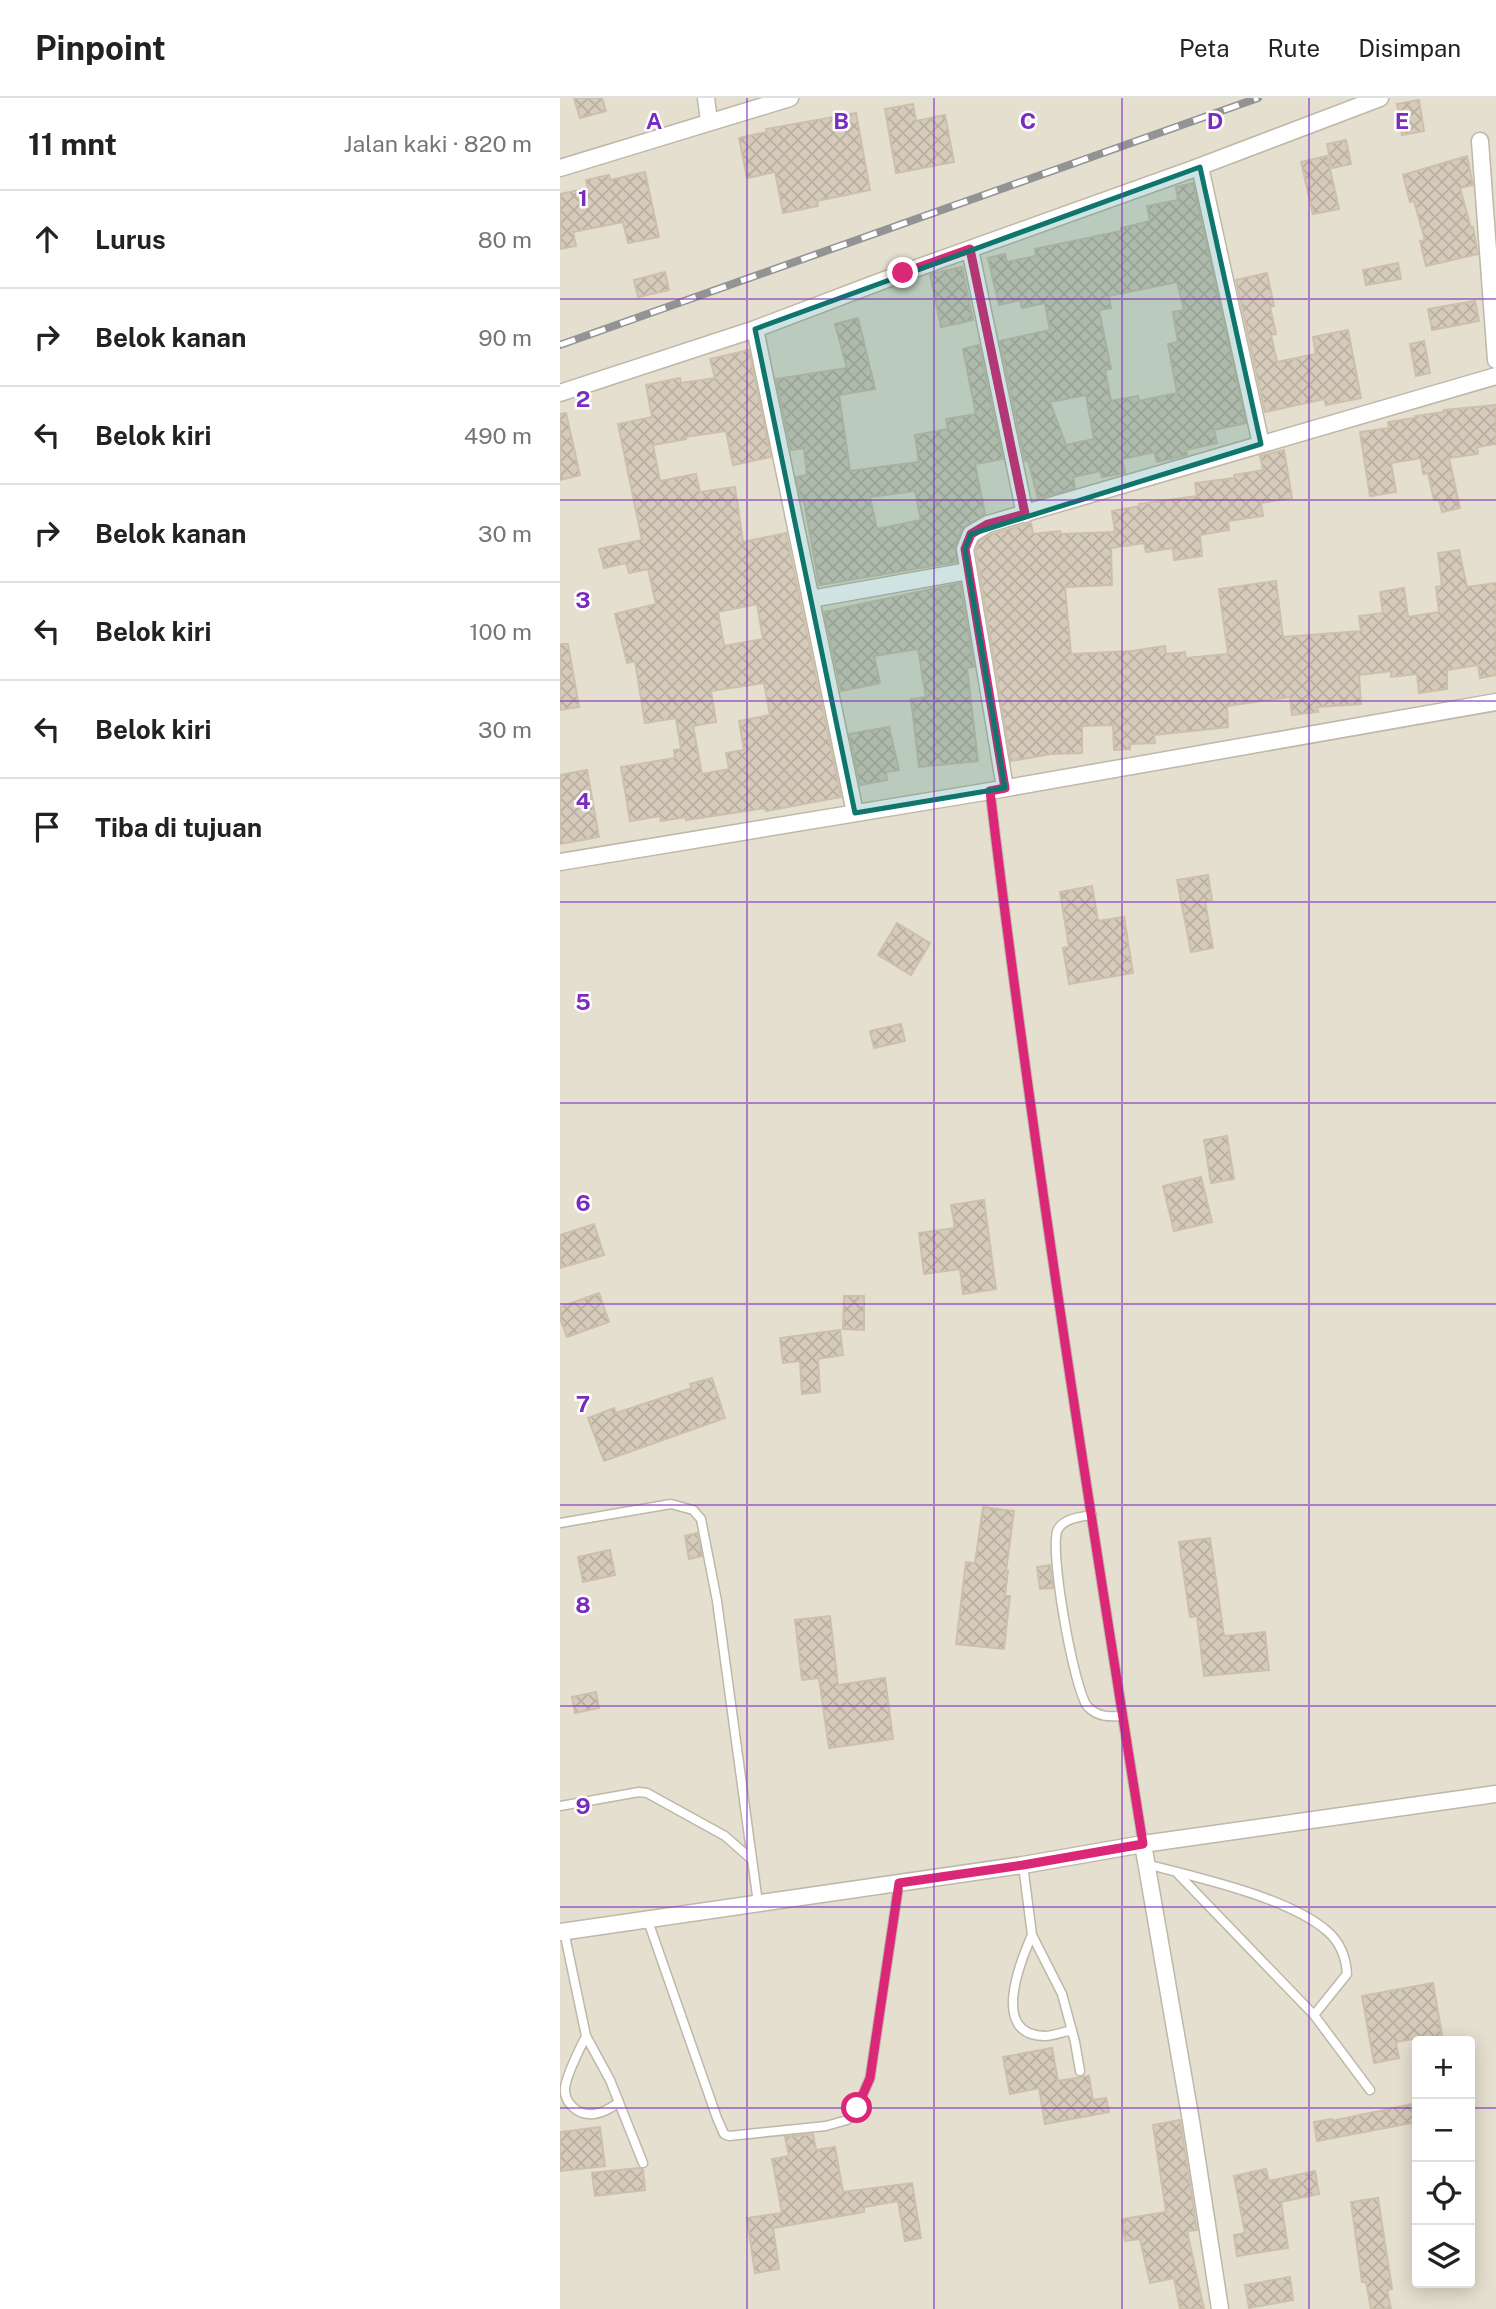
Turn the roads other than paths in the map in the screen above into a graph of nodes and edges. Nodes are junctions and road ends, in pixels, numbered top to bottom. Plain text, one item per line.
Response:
1 (706, 98) edge
2 (790, 98) edge
3 (1380, 98) edge
4 (709, 121) junction
5 (1480, 141) dead end
6 (1200, 167) junction
7 (560, 168) edge
8 (970, 249) junction
9 (755, 329) junction
10 (1496, 360) edge
11 (1496, 376) edge
12 (560, 393) edge
13 (1261, 444) junction
14 (1025, 514) junction
15 (968, 571) junction
16 (811, 599) junction
17 (1496, 702) edge
18 (997, 790) junction
19 (855, 813) junction
20 (560, 862) edge
21 (1092, 1515) junction
22 (560, 1523) edge
23 (1123, 1716) junction
24 (1496, 1794) edge
25 (560, 1805) edge
26 (1143, 1844) junction
27 (751, 1859) junction
28 (1146, 1864) junction
29 (1023, 1865) junction
30 (1176, 1872) junction
31 (899, 1883) junction
32 (758, 1903) junction
33 (648, 1921) junction
34 (562, 1932) edge
35 (1032, 1935) junction
36 (1314, 2015) junction
37 (1072, 2030) junction
38 (586, 2036) junction
39 (1080, 2071) dead end
40 (1370, 2090) dead end
41 (619, 2102) junction
42 (643, 2163) dead end
43 (1220, 2309) edge

1 - 4 street
2 - 4 street
3 - 6 street
4 - 7 street
5 - 10 street
6 - 8 street
6 - 13 street
8 - 9 street
8 - 14 street
9 - 12 street
9 - 16 street
11 - 13 street
13 - 14 street
14 - 15 street
15 - 16 street
15 - 18 street
16 - 19 street
17 - 18 street
18 - 19 street
18 - 21 lane
19 - 20 street
21 - 23 lane
21 - 23 lane
22 - 27 lane
23 - 26 lane
24 - 26 street
25 - 27 lane
26 - 28 street
26 - 29 street
27 - 32 lane
28 - 30 lane
28 - 43 street
29 - 31 street
29 - 35 lane
30 - 36 lane
30 - 36 lane
31 - 32 street
31 - 33 lane
32 - 33 street
33 - 34 street
34 - 38 lane
35 - 37 lane
35 - 37 lane
36 - 40 lane
37 - 39 lane
38 - 41 lane
38 - 41 lane
41 - 42 lane

